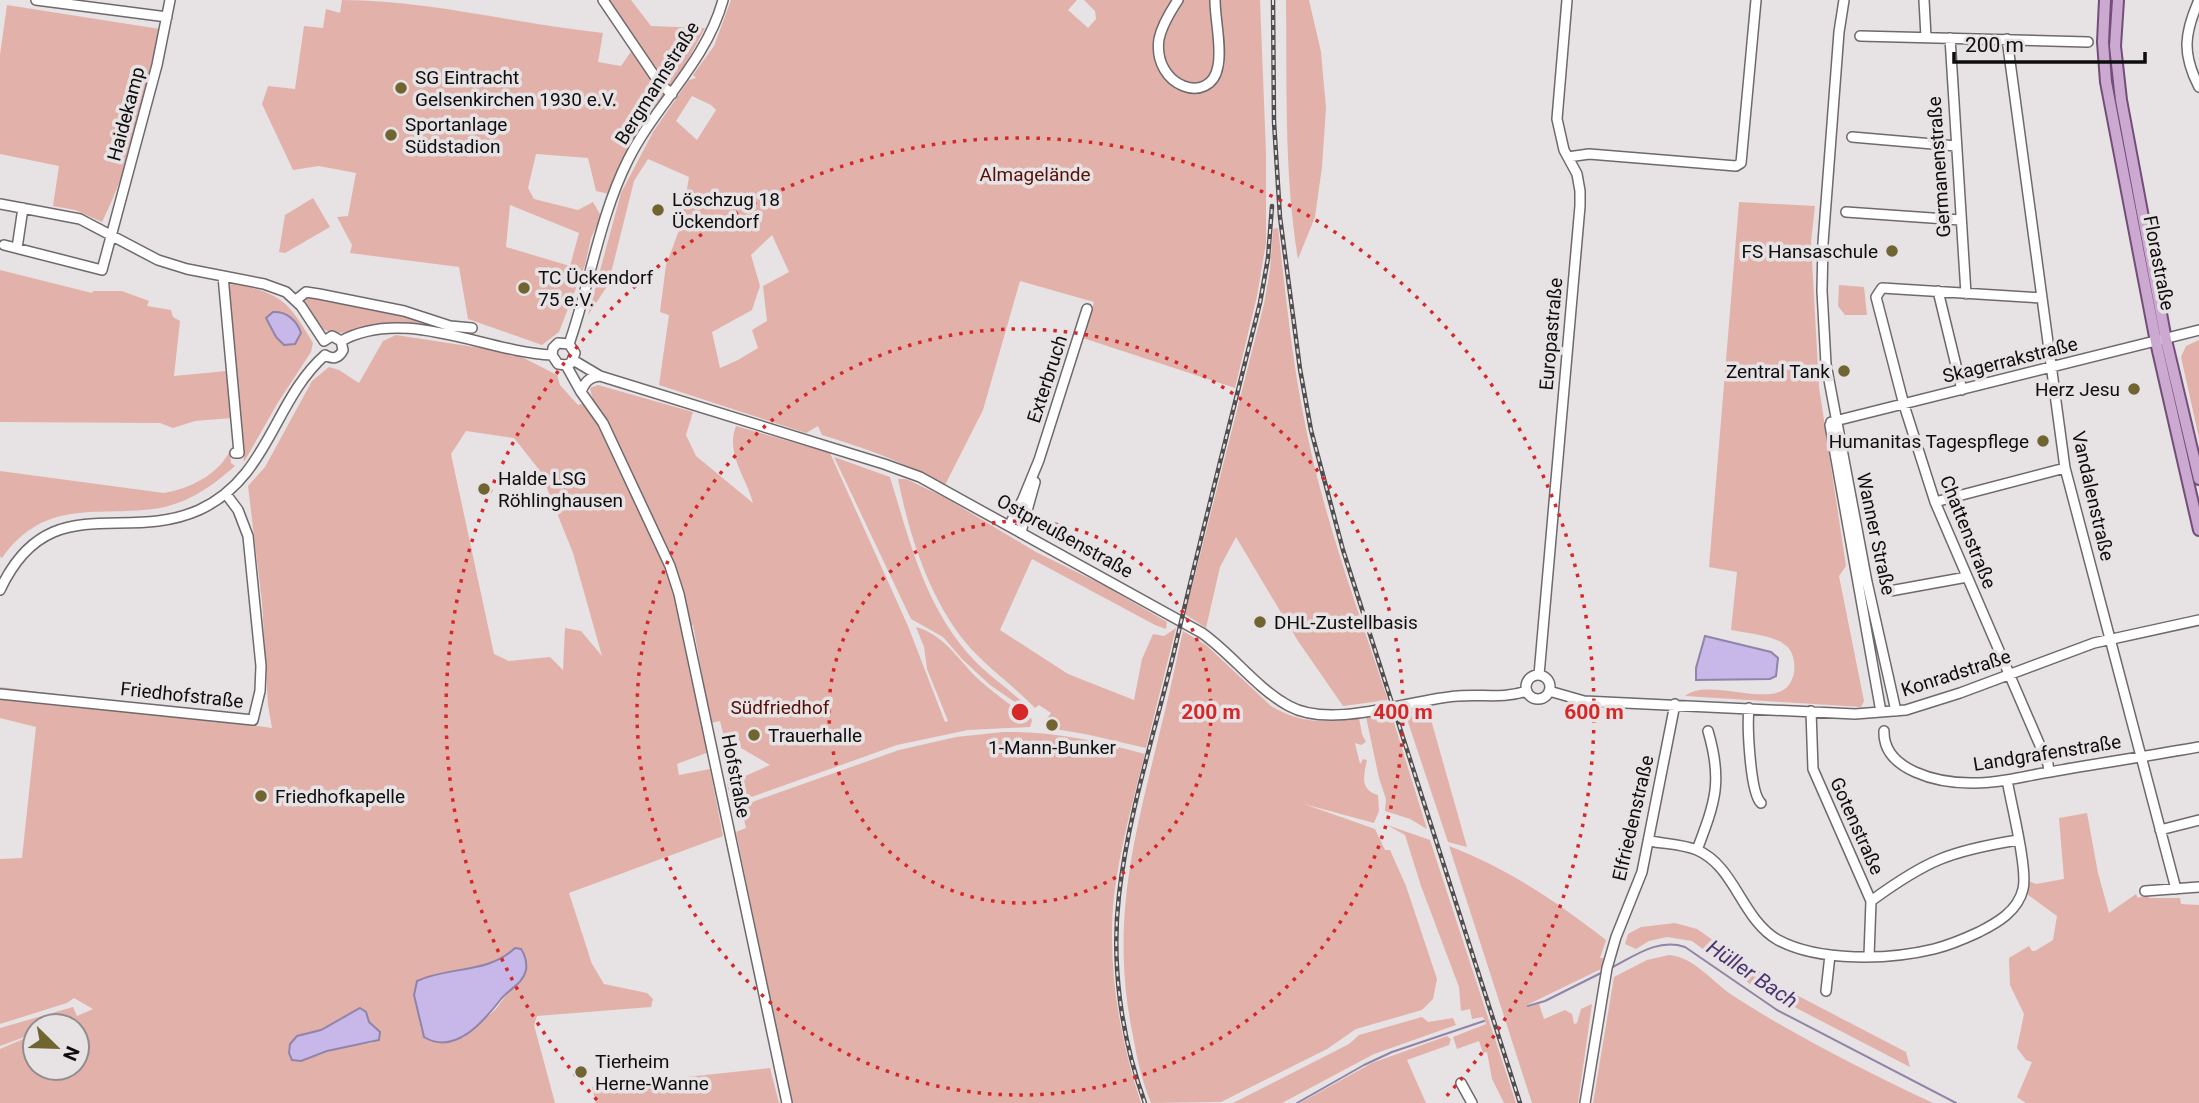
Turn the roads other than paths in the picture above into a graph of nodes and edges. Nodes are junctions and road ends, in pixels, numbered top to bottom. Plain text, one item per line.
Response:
1 (36, 0) edge
2 (170, 0) edge
3 (603, 0) edge
4 (723, 0) edge
5 (1178, 0) edge
6 (1215, 0) edge
7 (1567, 0) edge
8 (1756, 0) edge
9 (1844, 0) edge
10 (1849, 0) edge
11 (1924, 0) edge
12 (2105, 0) edge
13 (2118, 0) edge
14 (2199, 0) edge
15 (167, 17) junction
16 (1860, 36) dead end
17 (1926, 37) junction
18 (1950, 38) junction
19 (2007, 39) junction
20 (2088, 42) dead end
21 (1839, 57) junction
22 (2199, 87) edge
23 (672, 94) junction
24 (1852, 137) dead end
25 (1956, 146) junction
26 (1568, 157) junction
27 (0, 204) edge
28 (23, 208) junction
29 (1846, 212) dead end
30 (1960, 220) junction
31 (112, 236) junction
32 (4, 246) dead end
33 (16, 248) junction
34 (223, 276) junction
35 (1938, 291) junction
36 (1966, 294) junction
37 (2042, 298) junction
38 (296, 300) junction
39 (1087, 309) dead end
40 (472, 328) dead end
41 (2199, 330) edge
42 (324, 341) junction
43 (341, 341) junction
44 (2161, 341) junction
45 (569, 344) junction
46 (325, 355) junction
47 (552, 355) junction
48 (569, 363) junction
49 (2051, 367) junction
50 (600, 376) junction
51 (1962, 390) junction
52 (581, 392) junction
53 (1904, 405) junction
54 (1832, 422) junction
55 (236, 453) dead end
56 (1039, 460) junction
57 (2065, 468) junction
58 (2199, 479) edge
59 (226, 495) junction
60 (1935, 502) junction
61 (1009, 526) junction
62 (2199, 530) edge
63 (1021, 532) junction
64 (1967, 577) junction
65 (0, 590) edge
66 (1890, 591) dead end
67 (2199, 620) edge
68 (2110, 639) junction
69 (2010, 674) junction
70 (1539, 676) junction
71 (1527, 691) junction
72 (1549, 691) junction
73 (0, 694) edge
74 (1675, 704) junction
75 (1749, 708) junction
76 (1811, 711) junction
77 (1896, 711) junction
78 (1881, 712) junction
79 (1708, 731) dead end
80 (1884, 731) dead end
81 (2199, 747) edge
82 (2142, 757) junction
83 (2049, 772) junction
84 (2007, 780) junction
85 (1761, 803) dead end
86 (2199, 820) edge
87 (2160, 830) junction
88 (2018, 840) junction
89 (1650, 841) junction
90 (1697, 850) junction
91 (2199, 887) edge
92 (2176, 890) junction
93 (2145, 891) dead end
94 (1871, 901) junction
95 (1830, 955) junction
96 (1869, 956) junction
97 (1826, 991) dead end
98 (1461, 1083) dead end
99 (787, 1103) edge
100 (1472, 1103) edge
101 (1585, 1103) edge

1 - 15 street
2 - 15 street, Haidekamp
3 - 23 street
4 - 23 street, Bergmannstraße
5 - 6 street
7 - 26 street, Europastraße
8 - 26 street
9 - 21 street, Wanner Straße
10 - 21 street, Wanner Straße
11 - 17 street
12 - 44 main road, Florastraße
13 - 44 main road, Florastraße
14 - 22 street
15 - 31 street, Haidekamp
16 - 17 street
17 - 18 street
18 - 19 street
18 - 25 street, Germanenstraße
19 - 20 street
19 - 37 street, Vandalenstraße
21 - 54 street, Wanner Straße
23 - 45 street, Bergmannstraße
24 - 25 street
25 - 30 street, Germanenstraße
26 - 70 street, Europastraße
27 - 28 street
28 - 31 street
28 - 33 street
29 - 30 street
30 - 36 street, Germanenstraße
31 - 33 street
31 - 34 street
32 - 33 street
34 - 38 street
34 - 55 street
35 - 36 street
35 - 51 street
35 - 53 street, Chattenstraße
36 - 37 street
37 - 49 street, Vandalenstraße
38 - 40 street
38 - 42 street
39 - 56 street, Exterbruch
41 - 44 street, Skagerrakstraße
42 - 43 street
42 - 46 street
43 - 46 street
43 - 47 street
44 - 49 street, Skagerrakstraße
44 - 58 main road, Florastraße
44 - 62 main road, Florastraße
45 - 47 street
45 - 48 street
46 - 59 street
47 - 48 street
48 - 50 street, Ostpreußenstraße
48 - 52 street, Hofstraße
49 - 51 street, Skagerrakstraße
49 - 57 street, Vandalenstraße
50 - 52 street
50 - 61 street, Ostpreußenstraße
51 - 53 street, Skagerrakstraße
52 - 99 street, Hofstraße
53 - 54 street, Skagerrakstraße
53 - 60 street, Chattenstraße
54 - 77 street, Wanner Straße
54 - 78 street, Wanner Straße
56 - 61 street, Exterbruch
56 - 63 street, Exterbruch
57 - 60 street
57 - 68 street, Vandalenstraße
59 - 65 street
59 - 73 street, Friedhofstraße
60 - 64 street, Chattenstraße
61 - 63 street, Ostpreußenstraße
63 - 71 street, Ostpreußenstraße
64 - 66 street
64 - 69 street, Chattenstraße
67 - 68 street, Konradstraße
68 - 69 street, Konradstraße
68 - 82 street, Vandalenstraße
69 - 77 street, Konradstraße
69 - 83 street, Chattenstraße
70 - 71 street
70 - 72 street
71 - 72 street
72 - 74 street
74 - 75 street, Konradstraße
74 - 89 street, Elfriedenstraße
75 - 76 street, Konradstraße
75 - 85 street
76 - 78 street, Konradstraße
76 - 94 street, Gotenstraße
77 - 78 street, Konradstraße
79 - 90 street
80 - 84 street, Landgrafenstraße
81 - 82 street, Landgrafenstraße
82 - 83 street, Landgrafenstraße
82 - 87 street, Vandalenstraße
83 - 84 street, Landgrafenstraße
84 - 88 street
86 - 87 street
87 - 92 street, Vandalenstraße
88 - 94 street
88 - 96 street
89 - 90 street
89 - 101 street, Elfriedenstraße
90 - 95 street
91 - 92 street
92 - 93 street
94 - 96 street, Gotenstraße
95 - 96 street
95 - 97 street
98 - 100 street

